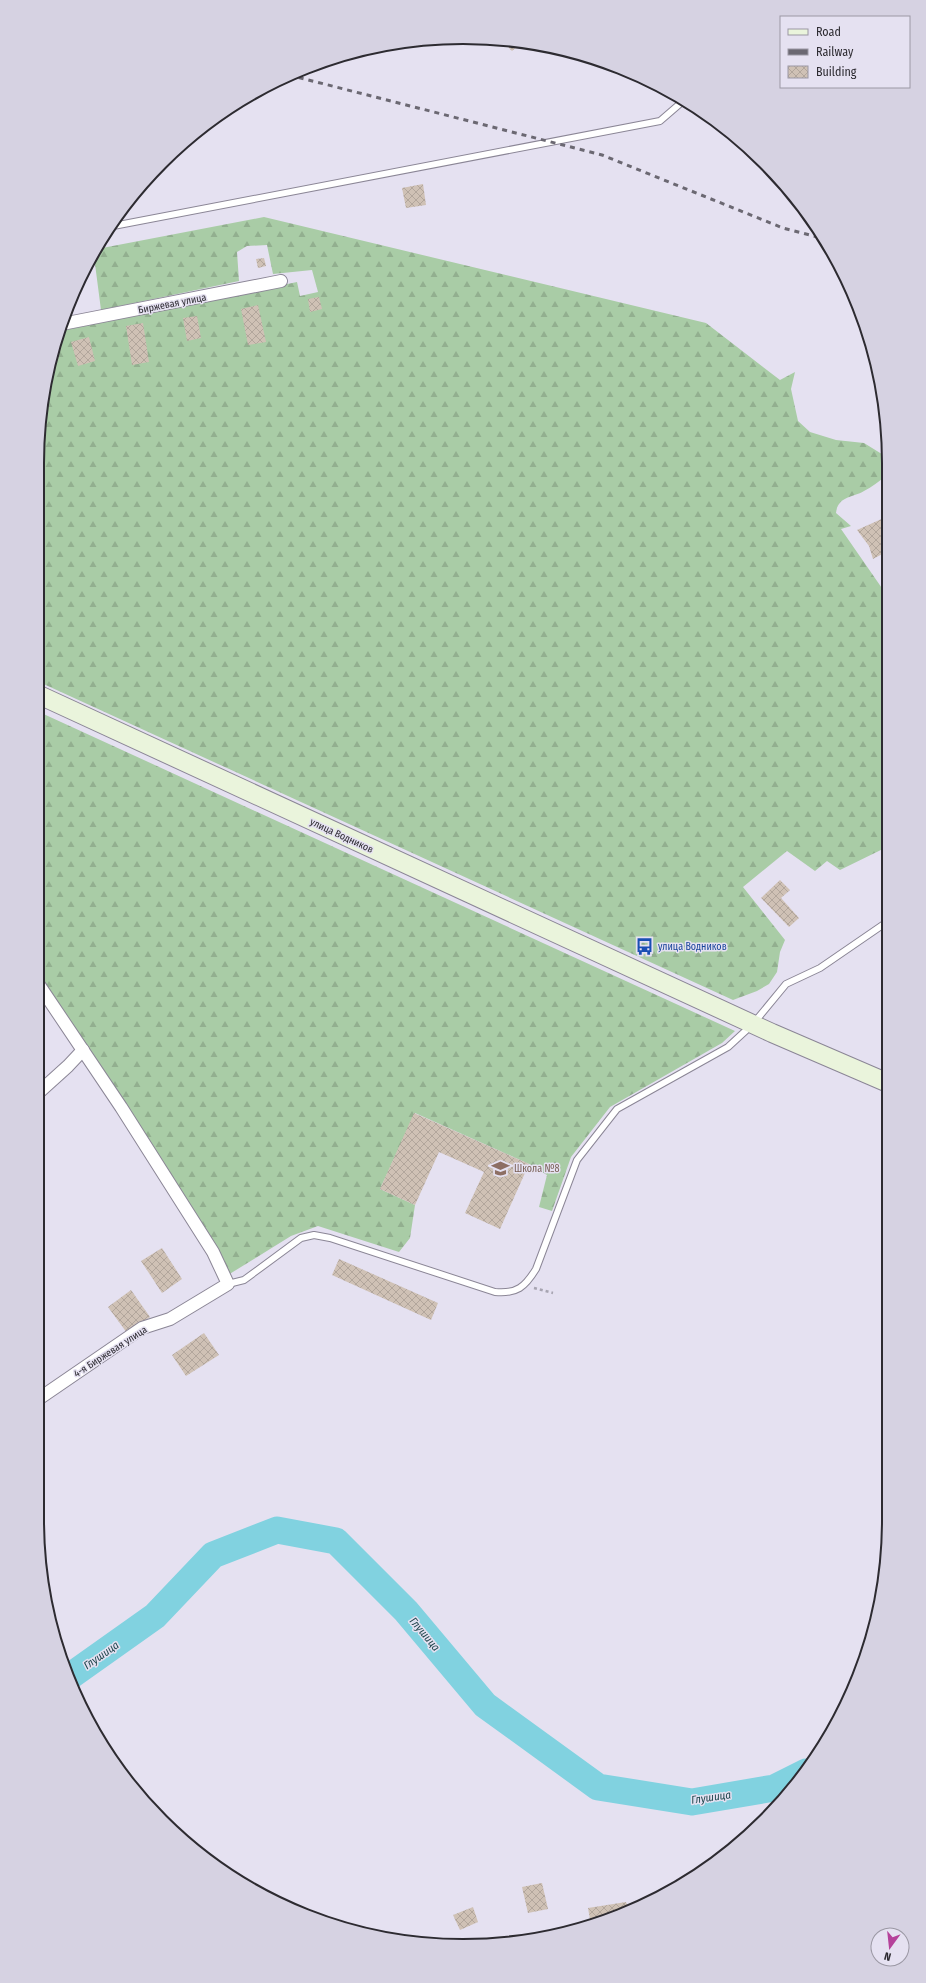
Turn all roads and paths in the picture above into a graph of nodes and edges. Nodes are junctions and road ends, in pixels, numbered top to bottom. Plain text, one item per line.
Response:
1 (679, 105) edge
2 (119, 225) edge
3 (281, 281) dead end
4 (68, 323) edge
5 (44, 697) edge
6 (882, 925) edge
7 (44, 992) edge
8 (753, 1024) junction
9 (83, 1050) junction
10 (882, 1080) edge
11 (44, 1088) edge
12 (228, 1284) junction
13 (524, 1284) junction
14 (553, 1293) dead end
15 (44, 1395) edge

1 - 2 lane
3 - 4 street, Биржевая улица
5 - 8 main road, улица Водников
6 - 8 lane
7 - 9 street
8 - 10 main road, улица Водников
8 - 13 lane
9 - 11 street
9 - 12 street
12 - 13 lane
12 - 15 street, 4-я Биржевая улица
13 - 14 path

